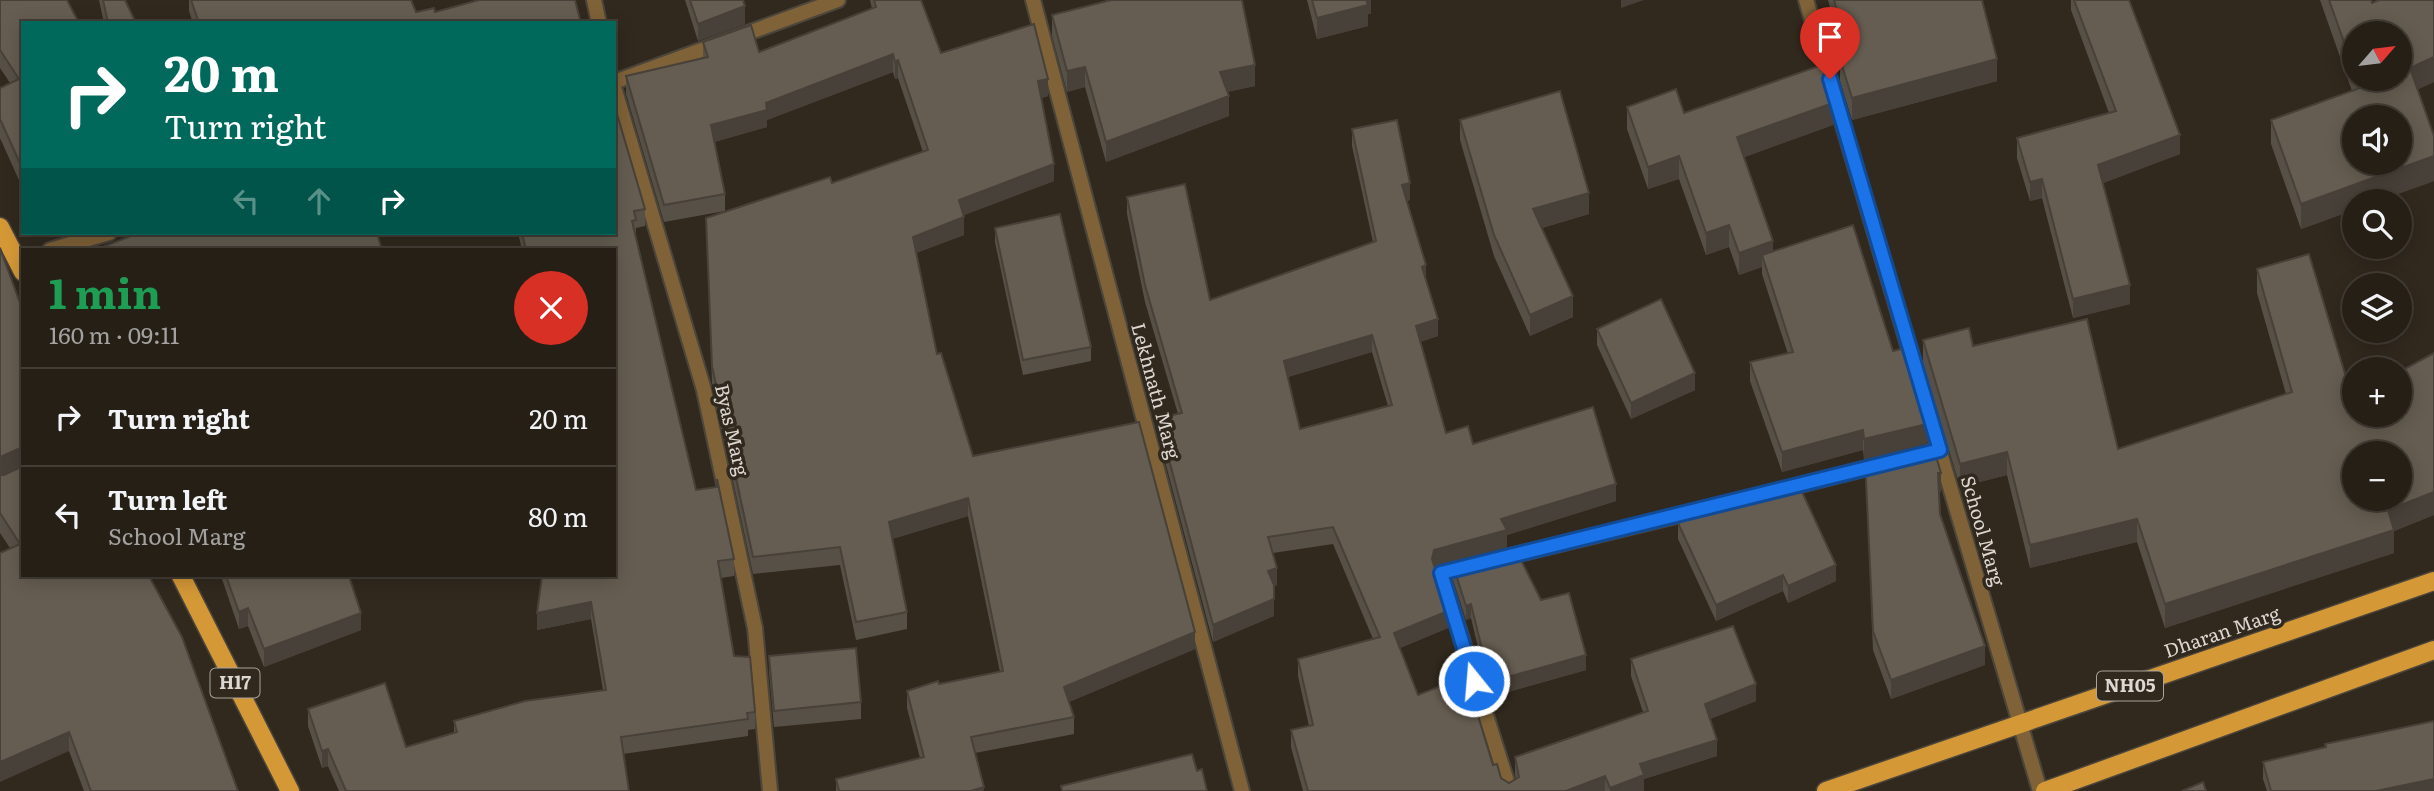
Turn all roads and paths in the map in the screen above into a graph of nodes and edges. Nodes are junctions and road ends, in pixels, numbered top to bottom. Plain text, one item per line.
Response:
1 (594, 0) edge
2 (838, 0) edge
3 (1033, 0) edge
4 (1806, 0) edge
5 (599, 21) edge
6 (616, 83) edge
7 (616, 91) edge
8 (0, 227) edge
9 (102, 235) edge
10 (57, 248) edge
11 (21, 263) edge
12 (1904, 459) edge
13 (182, 577) edge
14 (2434, 581) edge
15 (2434, 650) edge
16 (2018, 722) junction
17 (290, 791) edge
18 (770, 791) edge
19 (1242, 791) edge
20 (1510, 791) edge
21 (1826, 791) edge
22 (2042, 791) edge

1 - 5 street
2 - 6 street
3 - 19 street, Lekhnath Marg
4 - 16 street, School Marg
7 - 18 street, Byas Marg
8 - 11 main road
9 - 10 street
12 - 20 street
13 - 17 main road, H17
14 - 16 main road, Dharan Marg / NH05
15 - 22 main road
16 - 21 main road, Dharan Marg / NH05
16 - 22 street, School Marg

